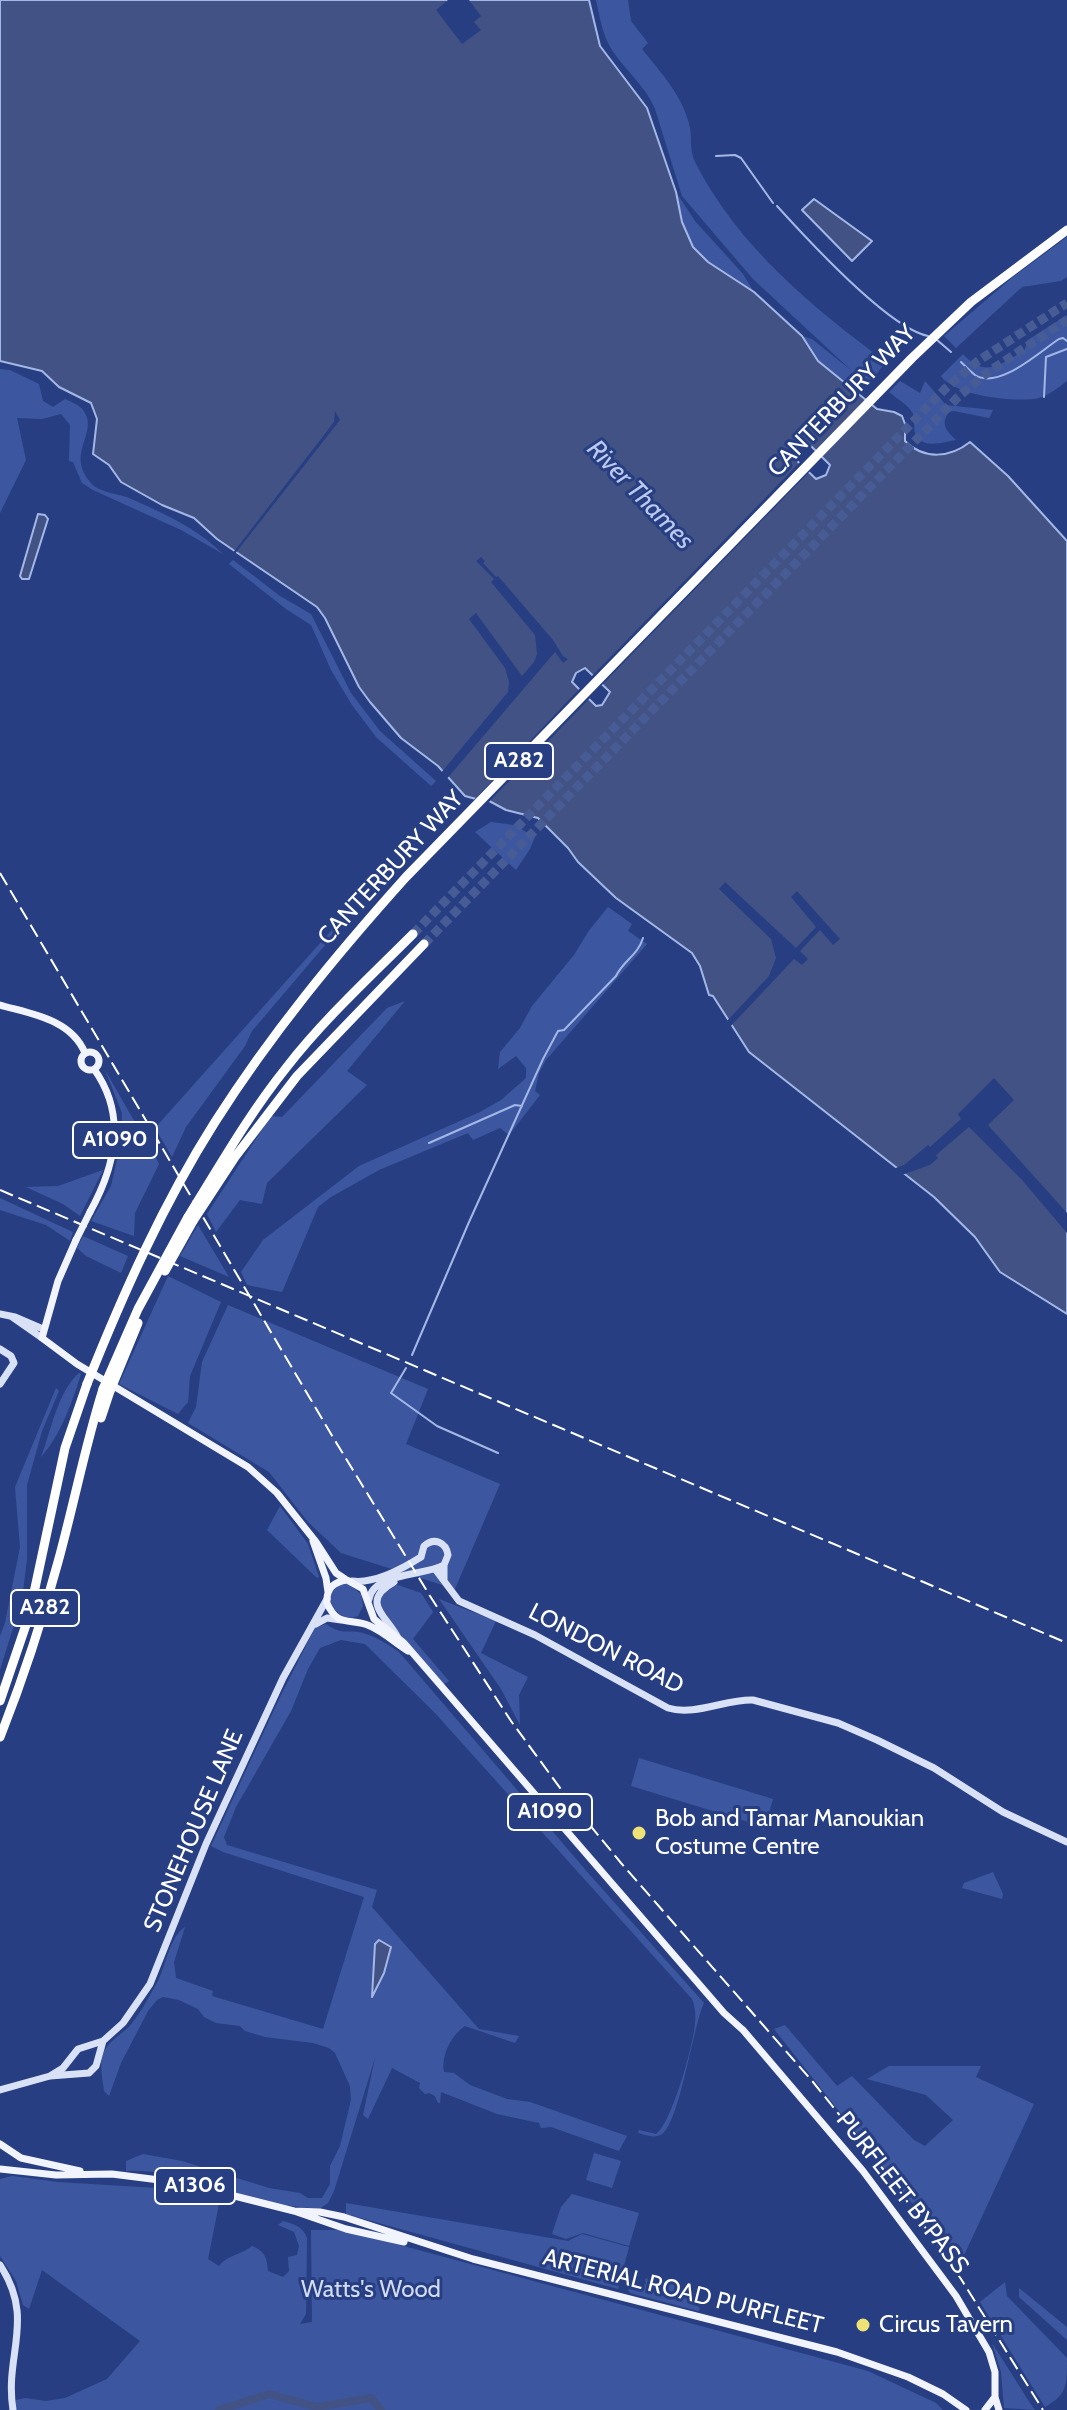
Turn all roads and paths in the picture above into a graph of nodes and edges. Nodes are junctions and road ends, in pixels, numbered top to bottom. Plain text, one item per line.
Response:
1 (1067, 230) edge
2 (413, 934) tunnel mouth
3 (424, 944) tunnel mouth
4 (0, 1005) edge
5 (85, 1053) junction
6 (94, 1069) junction
7 (204, 1198) junction
8 (0, 1314) edge
9 (43, 1334) junction
10 (0, 1349) edge
11 (0, 1384) edge
12 (313, 1540) junction
13 (421, 1557) junction
14 (444, 1565) junction
15 (434, 1569) junction
16 (403, 1577) junction
17 (444, 1580) junction
18 (349, 1581) junction
19 (328, 1595) junction
20 (369, 1601) junction
21 (342, 1621) junction
22 (353, 1623) junction
23 (311, 1628) junction
24 (398, 1638) junction
25 (408, 1651) junction
26 (0, 1701) edge
27 (0, 1737) edge
28 (1067, 1842) edge
29 (103, 2041) junction
30 (86, 2048) junction
31 (71, 2058) junction
32 (97, 2058) junction
33 (79, 2073) junction
34 (50, 2076) junction
35 (2, 2091) edge
36 (0, 2144) edge
37 (0, 2169) edge
38 (93, 2173) junction
39 (0, 2265) edge
40 (927, 2387) junction
41 (995, 2397) junction
42 (13, 2410) edge
43 (957, 2410) edge
44 (966, 2410) edge
45 (985, 2410) edge
46 (999, 2410) edge

1 - 26 highway, CANTERBURY WAY / A282, bridge
2 - 7 highway, A282
3 - 7 highway, A282
4 - 5 main road, A1090
5 - 6 main road, A1090
5 - 6 main road, A1090
6 - 9 main road, A1090, bridge
7 - 27 highway, A282, bridge
8 - 9 street
9 - 12 main road, A1090
10 - 11 street
12 - 18 main road, A1090
12 - 19 main road, A1090
13 - 14 street
13 - 15 street
13 - 18 street
14 - 15 street
14 - 17 street
15 - 16 street
15 - 17 street, LONDON ROAD
16 - 20 street
16 - 24 street
17 - 28 street, LONDON ROAD
18 - 19 main road
18 - 20 main road, A1090
19 - 21 main road, A1090
19 - 23 street, STONEHOUSE LANE
20 - 22 main road
20 - 24 main road, PURFLEET BYPASS / A1090
21 - 22 main road, A1090
21 - 23 street
22 - 25 main road, PURFLEET BYPASS / A1090
23 - 29 street, STONEHOUSE LANE
24 - 25 main road, PURFLEET BYPASS / A1090
25 - 41 main road, PURFLEET BYPASS / A1090
29 - 30 street, STONEHOUSE LANE
29 - 32 street, STONEHOUSE LANE
30 - 31 street, STONEHOUSE LANE
30 - 32 street
31 - 33 street
31 - 34 street, STONEHOUSE LANE
32 - 33 street
33 - 34 street, STONEHOUSE LANE
34 - 35 street, STONEHOUSE LANE
36 - 38 main road, ARTERIAL ROAD PURFLEET / A1306
37 - 38 main road, ARTERIAL ROAD PURFLEET / A1306
38 - 40 main road, ARTERIAL ROAD PURFLEET / A1306
39 - 42 street
40 - 43 main road, ARTERIAL ROAD PURFLEET / A1306
40 - 44 main road, ARTERIAL ROAD PURFLEET / A1306
41 - 45 main road
41 - 46 main road, PURFLEET BYPASS / A1090

